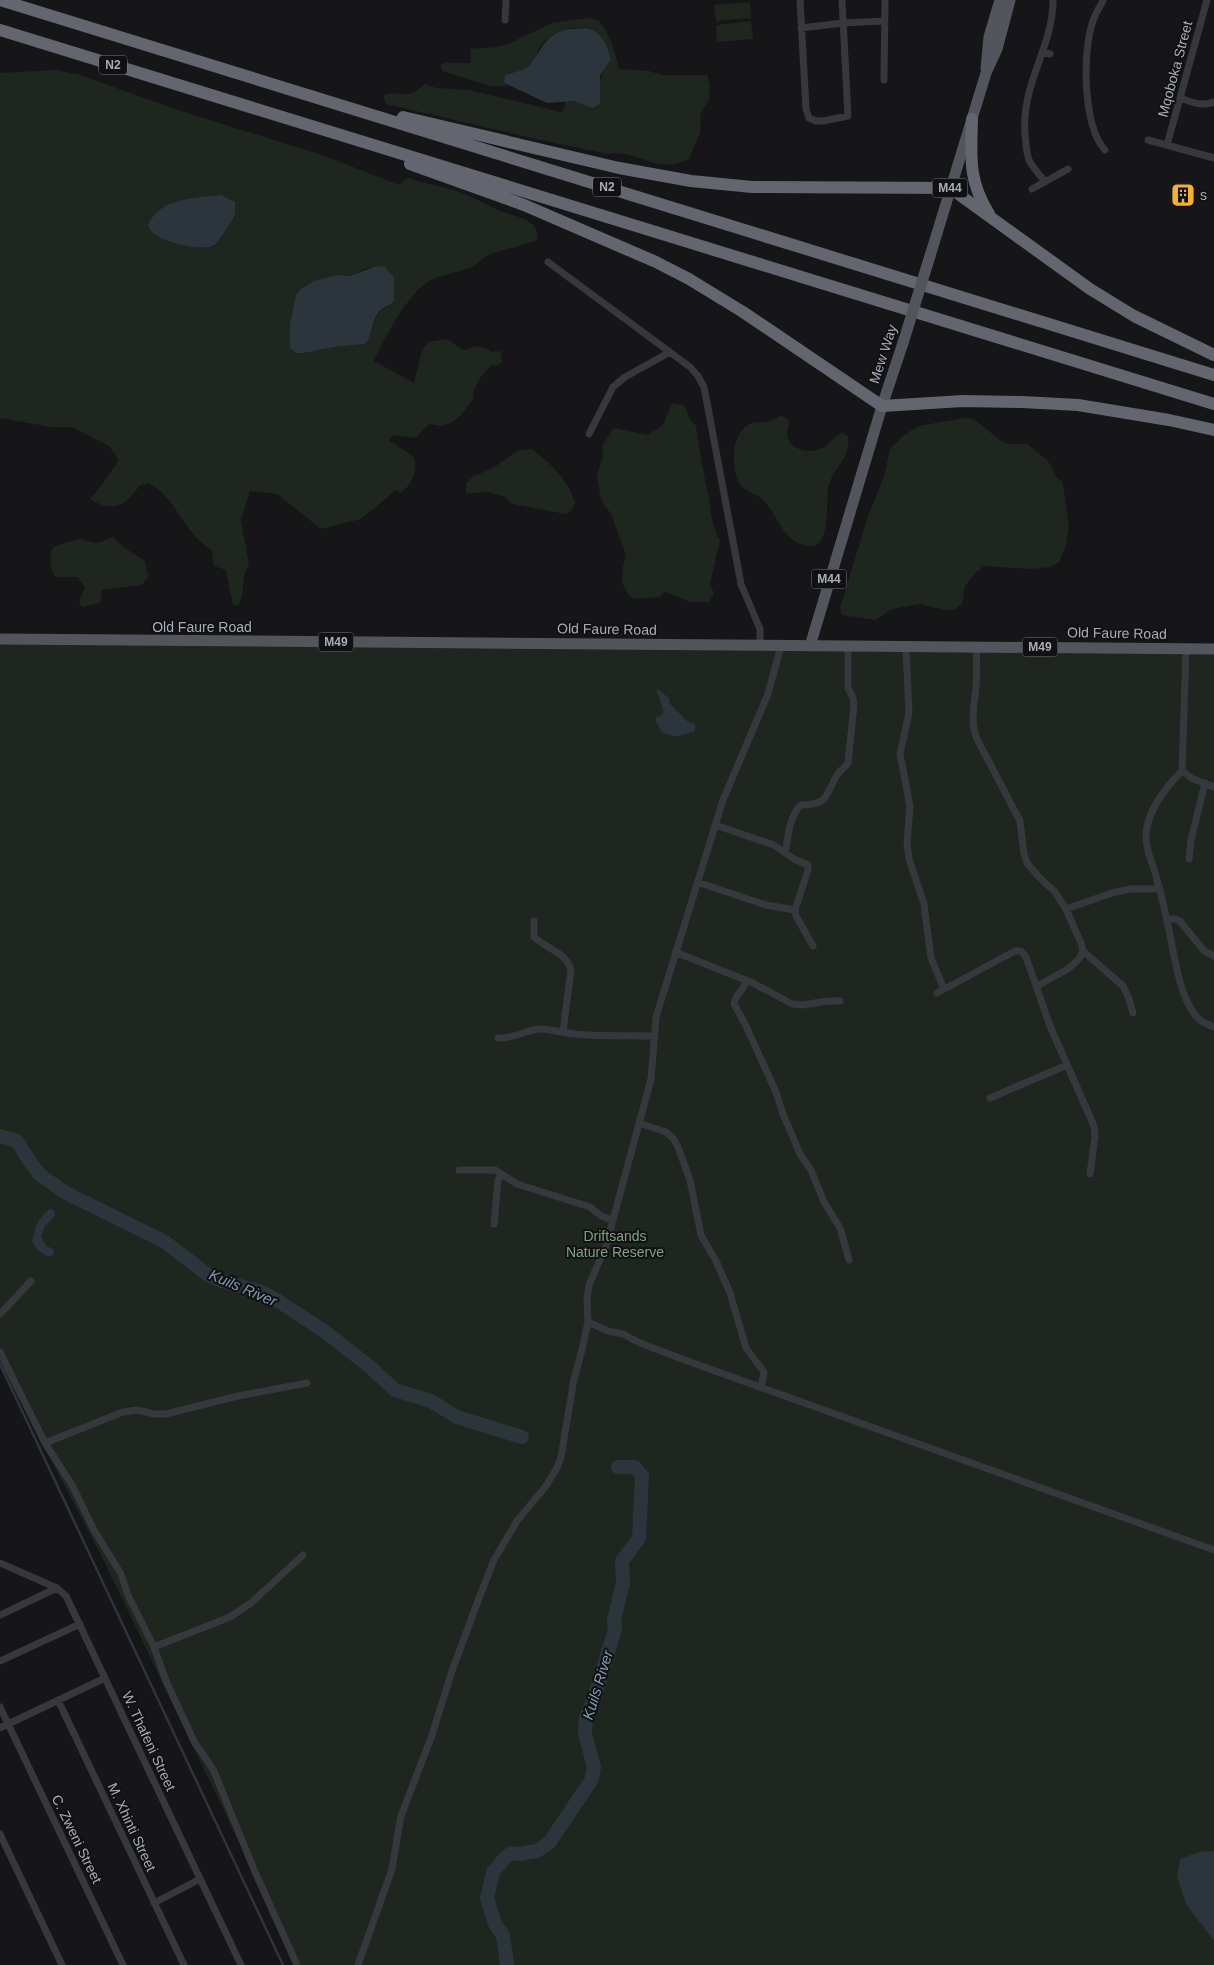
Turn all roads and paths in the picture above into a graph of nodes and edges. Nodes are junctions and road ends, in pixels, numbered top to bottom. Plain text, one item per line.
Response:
1 (0, 0) edge
2 (506, 0) edge
3 (800, 0) edge
4 (842, 0) edge
5 (885, 0) edge
6 (1000, 0) edge
7 (1010, 0) edge
8 (1053, 0) edge
9 (1104, 0) edge
10 (1207, 0) edge
11 (505, 20) dead end
12 (884, 21) junction
13 (844, 23) junction
14 (801, 28) junction
15 (0, 30) edge
16 (1042, 52) junction
17 (1050, 54) dead end
18 (986, 73) junction
19 (884, 80) dead end
20 (1180, 98) junction
21 (1214, 102) edge
22 (366, 113) junction
23 (972, 119) junction
24 (320, 128) junction
25 (1148, 140) dead end
26 (1167, 146) junction
27 (1105, 150) dead end
28 (1214, 158) edge
29 (1068, 169) dead end
30 (1045, 182) junction
31 (950, 188) junction
32 (1032, 190) dead end
33 (992, 218) junction
34 (548, 262) dead end
35 (670, 352) junction
36 (1214, 355) edge
37 (1214, 375) edge
38 (1214, 404) edge
39 (882, 406) junction
40 (1214, 430) edge
41 (589, 434) dead end
42 (0, 639) edge
43 (760, 646) junction
44 (781, 646) junction
45 (810, 646) junction
46 (977, 646) junction
47 (848, 647) junction
48 (906, 647) junction
49 (1186, 649) junction
50 (1214, 649) edge
51 (1182, 771) junction
52 (1205, 783) junction
53 (1214, 786) edge
54 (715, 825) junction
55 (785, 853) junction
56 (1189, 859) dead end
57 (697, 882) junction
58 (1160, 889) junction
59 (1066, 909) junction
60 (795, 910) junction
61 (1167, 919) junction
62 (534, 921) dead end
63 (813, 946) dead end
64 (1083, 951) junction
65 (675, 952) junction
66 (1214, 956) edge
67 (746, 981) junction
68 (1037, 986) junction
69 (944, 989) junction
70 (937, 993) dead end
71 (840, 1001) dead end
72 (1133, 1014) dead end
73 (1214, 1026) edge
74 (563, 1032) junction
75 (653, 1036) junction
76 (498, 1038) dead end
77 (1067, 1065) junction
78 (990, 1098) dead end
79 (639, 1123) junction
80 (459, 1170) dead end
81 (1090, 1174) dead end
82 (501, 1175) junction
83 (612, 1220) junction
84 (494, 1224) dead end
85 (849, 1260) dead end
86 (31, 1281) dead end
87 (0, 1314) edge
88 (588, 1322) junction
89 (0, 1352) edge
90 (307, 1383) dead end
91 (761, 1388) junction
92 (45, 1443) junction
93 (1214, 1550) edge
94 (303, 1556) dead end
95 (0, 1563) edge
96 (57, 1588) junction
97 (0, 1615) edge
98 (80, 1624) junction
99 (154, 1646) junction
100 (0, 1661) edge
101 (105, 1678) junction
102 (58, 1700) junction
103 (0, 1707) edge
104 (8, 1724) junction
105 (0, 1728) edge
106 (0, 1834) edge
107 (200, 1878) junction
108 (154, 1903) junction
109 (62, 1965) edge
110 (123, 1965) edge
111 (184, 1965) edge
112 (241, 1965) edge
113 (297, 1965) edge
114 (358, 1965) edge

1 - 22 highway, N2
2 - 11 street
3 - 14 street
4 - 13 street
5 - 12 street
6 - 18 main road, Mew Way / M44
7 - 18 main road, Mew Way / M44
8 - 16 street
9 - 27 street
10 - 20 street, Mqoboka Street
12 - 13 street
12 - 19 street
13 - 14 street
13 - 14 street
15 - 24 highway, N2
16 - 17 street
16 - 30 street
18 - 23 main road, Mew Way / M44
20 - 21 street
20 - 26 street, Mqoboka Street
22 - 31 highway
22 - 37 highway, N2
23 - 31 main road, Mew Way / M44
23 - 33 highway
24 - 38 highway, N2
24 - 39 highway
25 - 26 street
26 - 28 street
29 - 30 street
30 - 32 street
31 - 33 highway
31 - 39 main road, Mew Way / M44, bridge
33 - 36 highway
34 - 35 street
35 - 41 street
35 - 43 street
39 - 40 highway
39 - 45 main road, Mew Way / M44
42 - 43 main road, Old Faure Road / M49
43 - 44 main road, Old Faure Road / M49
44 - 45 main road, Old Faure Road / M49
44 - 54 street
45 - 47 main road, Old Faure Road / M49
46 - 48 main road, Old Faure Road / M49
46 - 49 main road, Old Faure Road / M49
46 - 59 street
47 - 48 main road, Old Faure Road / M49
47 - 55 street
48 - 69 street
49 - 50 main road, Old Faure Road / M49
49 - 51 street
51 - 52 street
51 - 58 street
52 - 53 street
52 - 56 street
54 - 55 street
54 - 57 street
55 - 60 street
57 - 60 street
57 - 65 street
58 - 59 street
58 - 61 street
59 - 64 street
60 - 63 street
61 - 66 street
61 - 73 street
62 - 74 street
64 - 68 street
64 - 72 street
65 - 67 street
65 - 75 street
67 - 71 street
67 - 85 street
68 - 69 street
68 - 77 street
69 - 70 street
74 - 75 street
74 - 76 street
75 - 79 street
77 - 78 street
77 - 81 street
79 - 83 street
79 - 91 street
80 - 82 street
82 - 83 street
82 - 84 street
83 - 88 street
86 - 87 street
88 - 91 street
88 - 114 street
89 - 92 street
90 - 92 street
91 - 93 street
92 - 99 street
94 - 99 street
95 - 96 street, W. Thafeni Street
96 - 97 street
96 - 98 street, W. Thafeni Street
98 - 100 street
98 - 101 street, W. Thafeni Street
99 - 113 street
101 - 102 street
101 - 107 street, W. Thafeni Street
102 - 104 street
102 - 108 street, M. Xhinti Street
103 - 104 street, C. Zweni Street
104 - 105 street
104 - 110 street, C. Zweni Street
106 - 109 street
107 - 108 street
107 - 112 street, W. Thafeni Street
108 - 111 street, M. Xhinti Street

